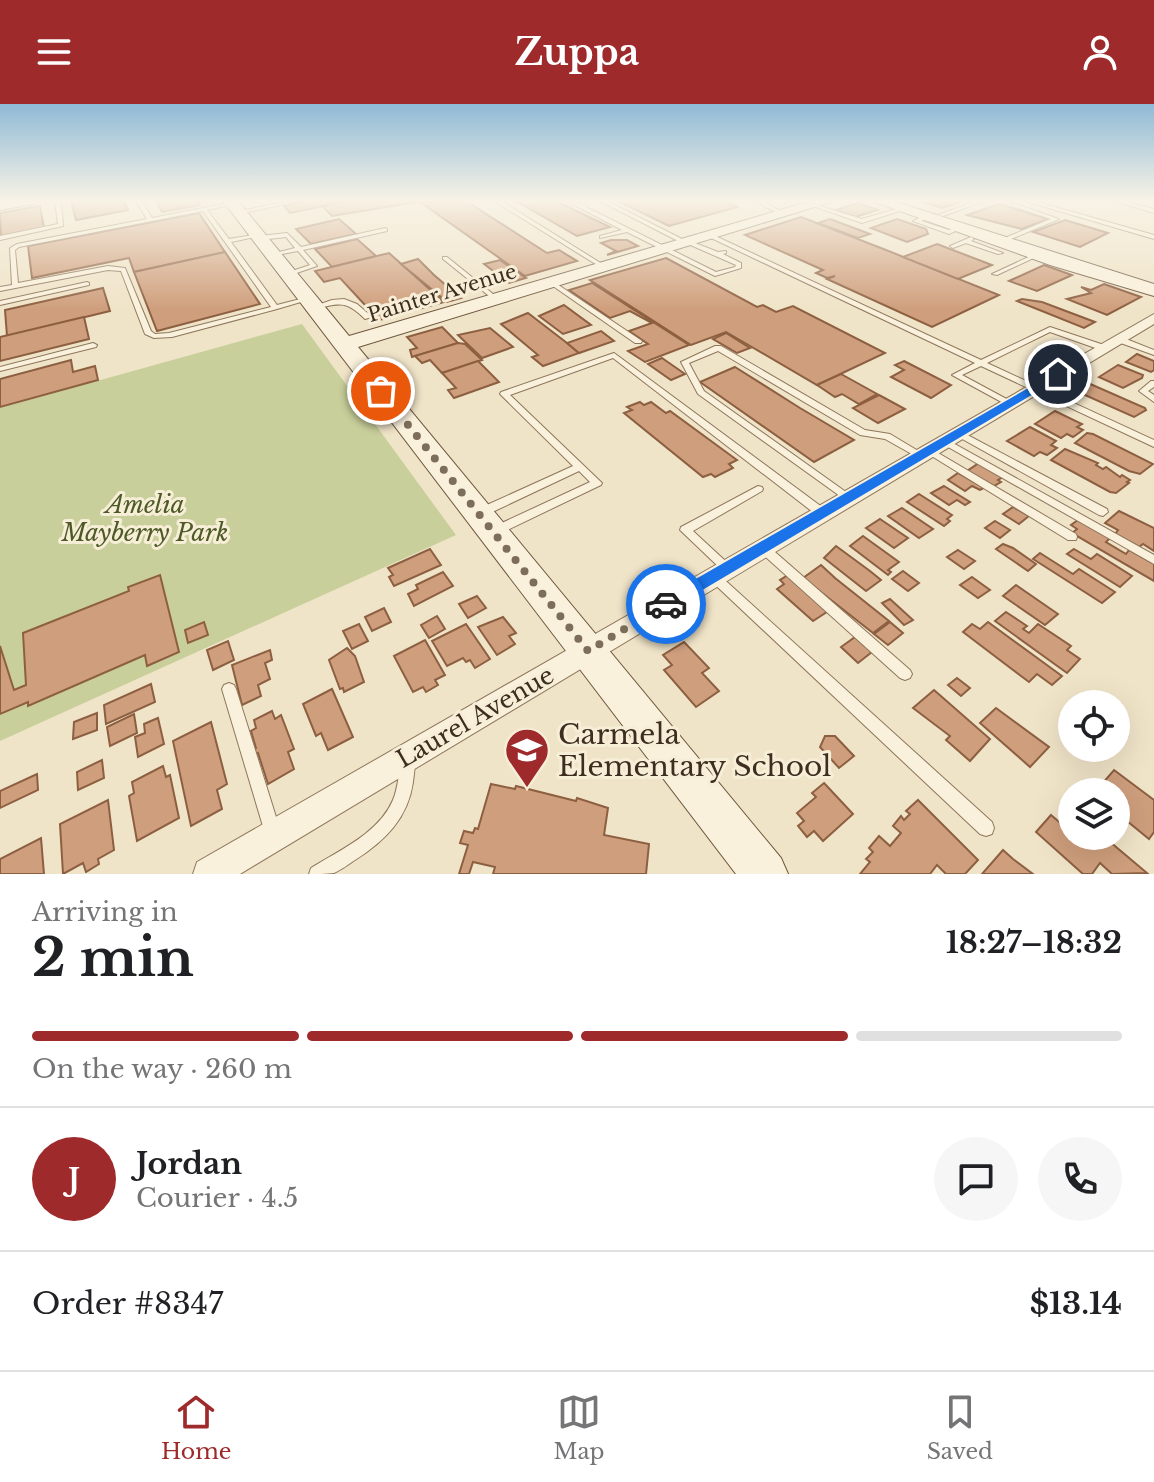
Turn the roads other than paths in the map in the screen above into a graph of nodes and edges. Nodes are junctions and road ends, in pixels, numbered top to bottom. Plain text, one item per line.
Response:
1 (62, 237) edge
2 (225, 237) edge
3 (259, 237) joint
4 (289, 237) edge
5 (355, 237) edge
6 (555, 237) edge
7 (641, 237) edge
8 (675, 237) edge
9 (708, 237) edge
10 (713, 237) edge
11 (954, 237) edge
12 (977, 237) edge
13 (977, 237) edge
14 (977, 237) edge
15 (1020, 237) edge
16 (228, 241) junction
17 (687, 243) junction
18 (1004, 245) junction
19 (953, 246) dead end
20 (739, 248) junction
21 (666, 249) junction
22 (299, 250) junction
23 (718, 254) junction
24 (273, 255) junction
25 (1037, 255) junction
26 (445, 258) dead end
27 (604, 267) junction
28 (288, 274) junction
29 (995, 274) dead end
30 (1154, 282) edge
31 (552, 283) junction
32 (87, 284) dead end
33 (15, 286) junction
34 (0, 289) edge
35 (1154, 290) edge
36 (496, 299) junction
37 (0, 303) edge
38 (312, 303) junction
39 (275, 308) junction
40 (368, 317) dead end
41 (1154, 318) edge
42 (638, 341) dead end
43 (1111, 343) junction
44 (344, 344) junction
45 (93, 345) dead end
46 (1154, 353) edge
47 (979, 362) junction
48 (0, 369) edge
49 (1154, 383) edge
50 (1035, 388) junction
51 (1154, 399) edge
52 (1010, 403) junction
53 (1154, 444) edge
54 (938, 445) junction
55 (580, 467) junction
56 (758, 489) dead end
57 (848, 497) junction
58 (1103, 512) dead end
59 (822, 513) junction
60 (486, 522) junction
61 (1072, 537) dead end
62 (761, 547) junction
63 (1154, 560) edge
64 (720, 572) junction
65 (588, 651) junction
66 (905, 674) dead end
67 (229, 689) dead end
68 (409, 756) junction
69 (986, 828) dead end
70 (273, 835) junction
71 (209, 874) edge
72 (317, 874) edge
73 (765, 874) edge

1 - 33 lane
2 - 16 lane
3 - 16 lane
3 - 24 street
4 - 22 lane
5 - 22 lane
6 - 27 lane
7 - 21 lane
8 - 17 lane
9 - 17 street, Painter Avenue
10 - 20 lane
11 - 19 lane
12 - 18 street
13 - 18 lane
14 - 25 street
15 - 18 lane
16 - 39 lane
17 - 21 street, Painter Avenue
17 - 23 lane
18 - 30 street
20 - 23 lane
20 - 47 lane
21 - 23 lane
21 - 27 street, Painter Avenue
22 - 24 lane
22 - 28 lane
24 - 28 street
25 - 29 lane
25 - 35 street
26 - 36 lane
27 - 31 street, Painter Avenue
28 - 38 street
31 - 36 street, Painter Avenue
31 - 42 lane
32 - 37 lane
33 - 34 lane
33 - 39 lane
36 - 44 street, Painter Avenue
38 - 39 lane
38 - 40 lane
38 - 44 street
41 - 43 street, Laurel Avenue
43 - 46 lane
43 - 47 lane
43 - 50 street, Laurel Avenue
44 - 60 street
45 - 48 lane
47 - 50 lane
47 - 52 lane
49 - 51 lane
50 - 52 street, Laurel Avenue
50 - 53 lane
52 - 54 street, Laurel Avenue
54 - 57 street, Laurel Avenue
54 - 57 lane
54 - 58 lane
54 - 61 lane
54 - 63 lane
55 - 59 lane
55 - 60 lane
55 - 60 lane
56 - 64 lane
57 - 59 street, Laurel Avenue
59 - 62 street, Laurel Avenue
60 - 65 street
62 - 64 street, Laurel Avenue
62 - 66 lane
64 - 65 street, Laurel Avenue
64 - 69 lane
65 - 68 street, Laurel Avenue
65 - 73 street
67 - 70 lane
68 - 70 street, Laurel Avenue
68 - 72 lane
70 - 71 street, Laurel Avenue

